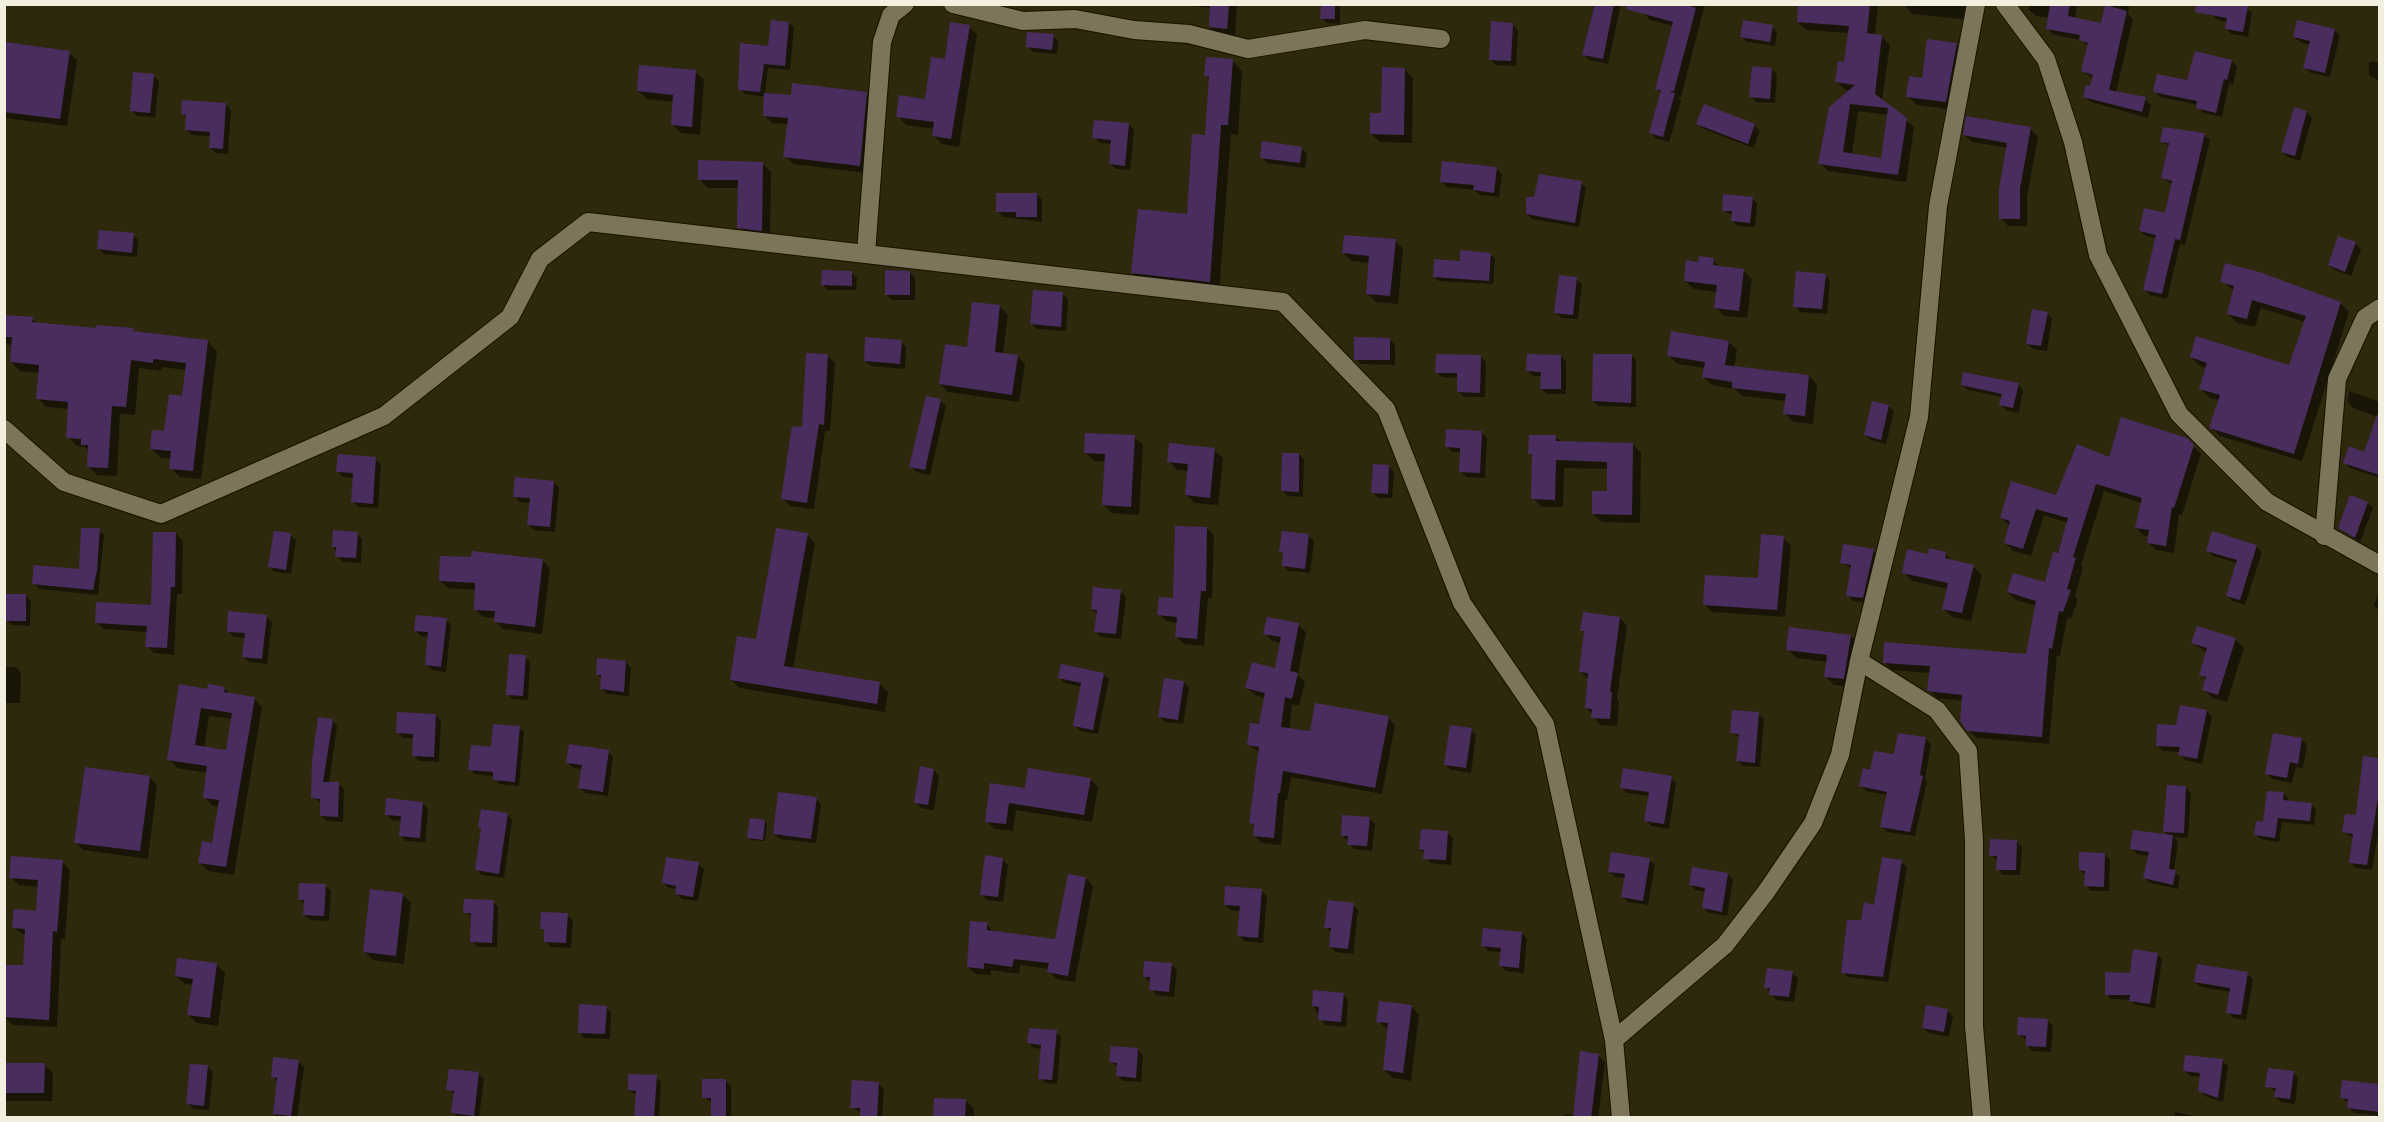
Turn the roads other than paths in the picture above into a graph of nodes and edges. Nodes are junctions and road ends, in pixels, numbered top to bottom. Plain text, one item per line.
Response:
1 (905, 4) edge
2 (953, 4) edge
3 (1976, 4) edge
4 (2006, 4) edge
5 (1441, 39) dead end
6 (866, 254) junction
7 (2379, 308) edge
8 (4, 429) edge
9 (2324, 536) junction
10 (2379, 565) edge
11 (1859, 661) junction
12 (1614, 1040) junction
13 (1621, 1118) edge
14 (1982, 1118) edge

1 - 6 street
2 - 5 street
3 - 11 street
4 - 9 street
6 - 8 street
6 - 12 street
7 - 9 street
9 - 10 street
11 - 12 street
11 - 14 street
12 - 13 street

